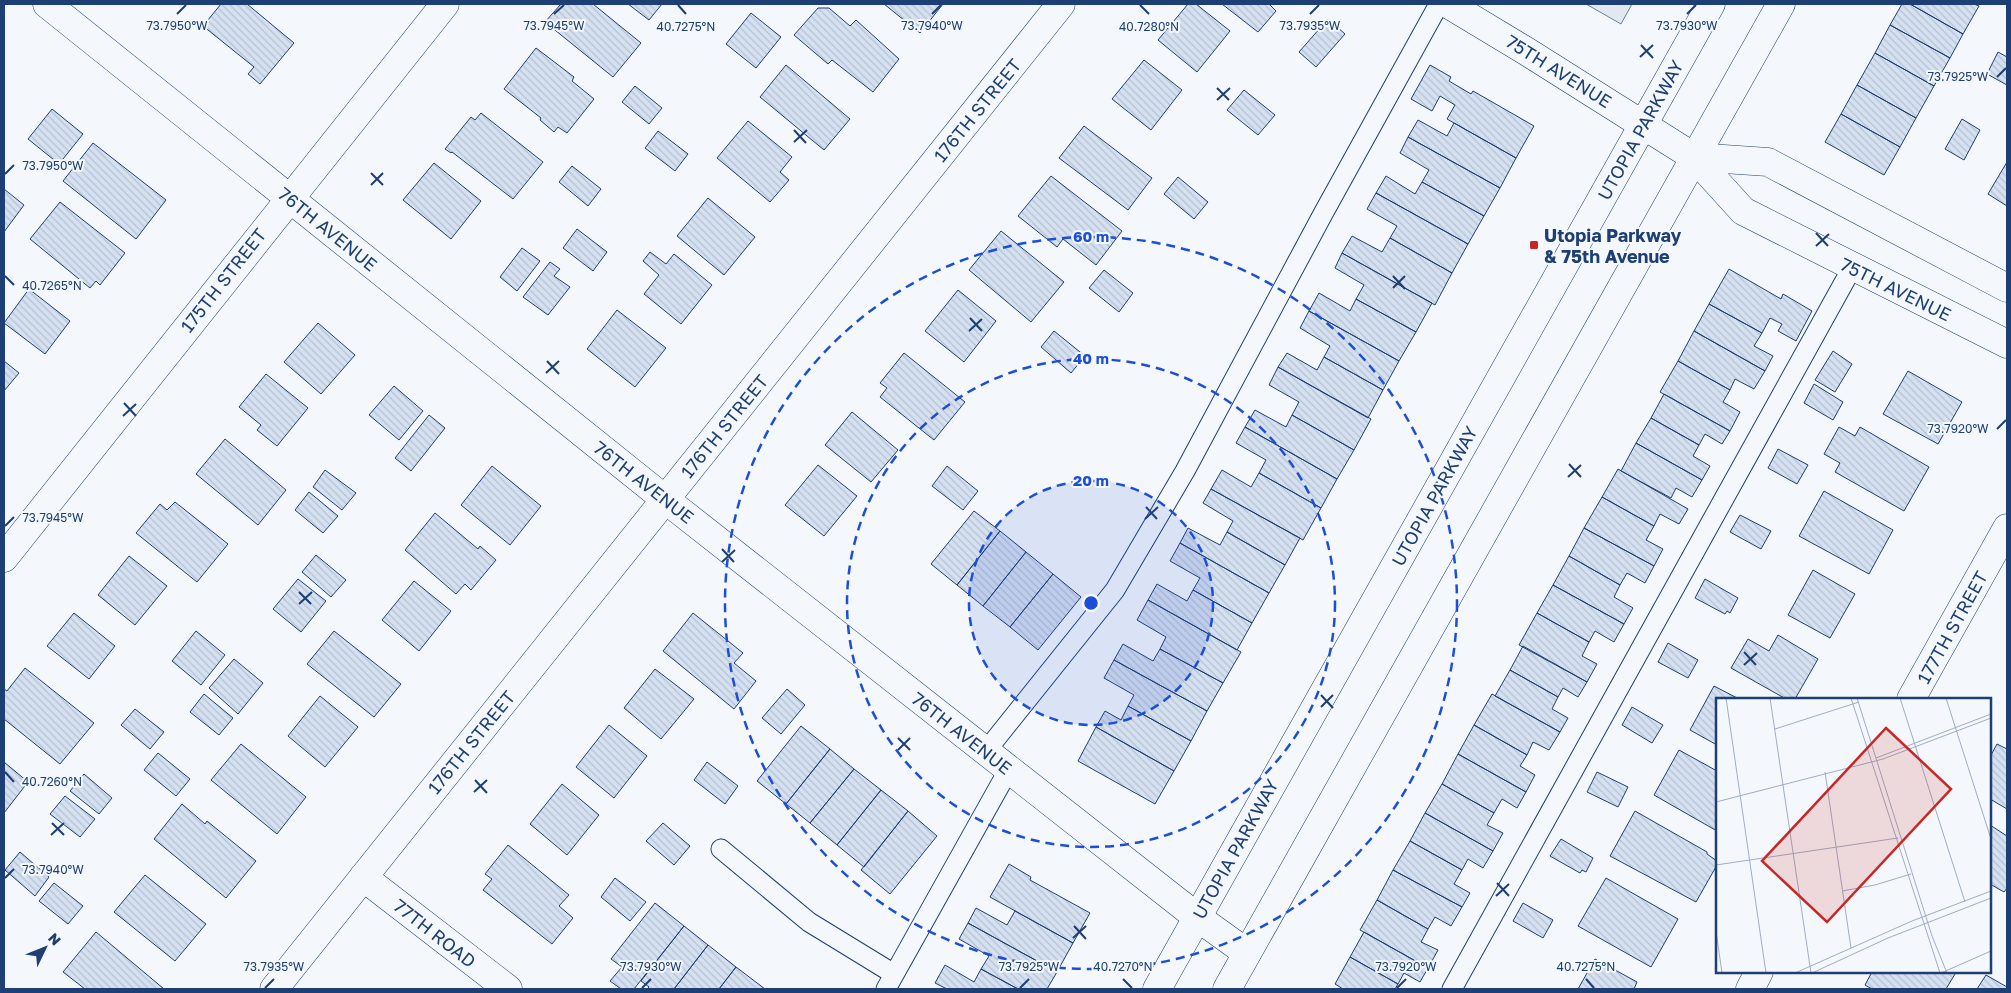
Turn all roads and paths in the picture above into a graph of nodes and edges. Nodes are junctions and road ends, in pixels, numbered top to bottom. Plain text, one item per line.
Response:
1 (47, 4) edge
2 (445, 4) edge
3 (1061, 4) edge
4 (1439, 4) edge
5 (1448, 4) edge
6 (1711, 4) edge
7 (1781, 4) edge
8 (1644, 125) junction
9 (1694, 158) junction
10 (289, 198) junction
11 (1852, 268) junction
12 (2007, 288) edge
13 (2007, 344) edge
14 (666, 500) junction
15 (2007, 528) edge
16 (4, 558) edge
17 (1913, 698) edge
18 (986, 751) junction
19 (1009, 769) junction
20 (721, 849) dead end
21 (363, 876) junction
22 (1197, 917) junction
23 (1247, 953) junction
24 (1758, 973) edge
25 (890, 982) edge
26 (274, 989) edge
27 (508, 989) edge
28 (1157, 989) edge
29 (1227, 989) edge
30 (1452, 989) edge
31 (1750, 989) edge

1 - 10 street, 76TH AVENUE
2 - 10 street, 175TH STREET
3 - 14 street, 176TH STREET
4 - 18 lane
5 - 8 street, 75TH AVENUE
6 - 8 street, UTOPIA PARKWAY
7 - 9 street
8 - 9 street, 75TH AVENUE
8 - 22 street, UTOPIA PARKWAY
9 - 11 street, 75TH AVENUE
9 - 12 street
9 - 23 street
10 - 14 street, 76TH AVENUE
10 - 16 street, 175TH STREET
11 - 13 street, 75TH AVENUE
11 - 30 lane
14 - 18 street, 76TH AVENUE
14 - 21 street, 176TH STREET
15 - 17 street, 177TH STREET
18 - 19 street, 76TH AVENUE
19 - 22 street, 76TH AVENUE
19 - 25 lane
20 - 25 lane
21 - 26 street, 176TH STREET
21 - 27 street, 77TH ROAD
22 - 23 street, 76TH AVENUE
22 - 28 street, UTOPIA PARKWAY
23 - 29 street
24 - 31 street

